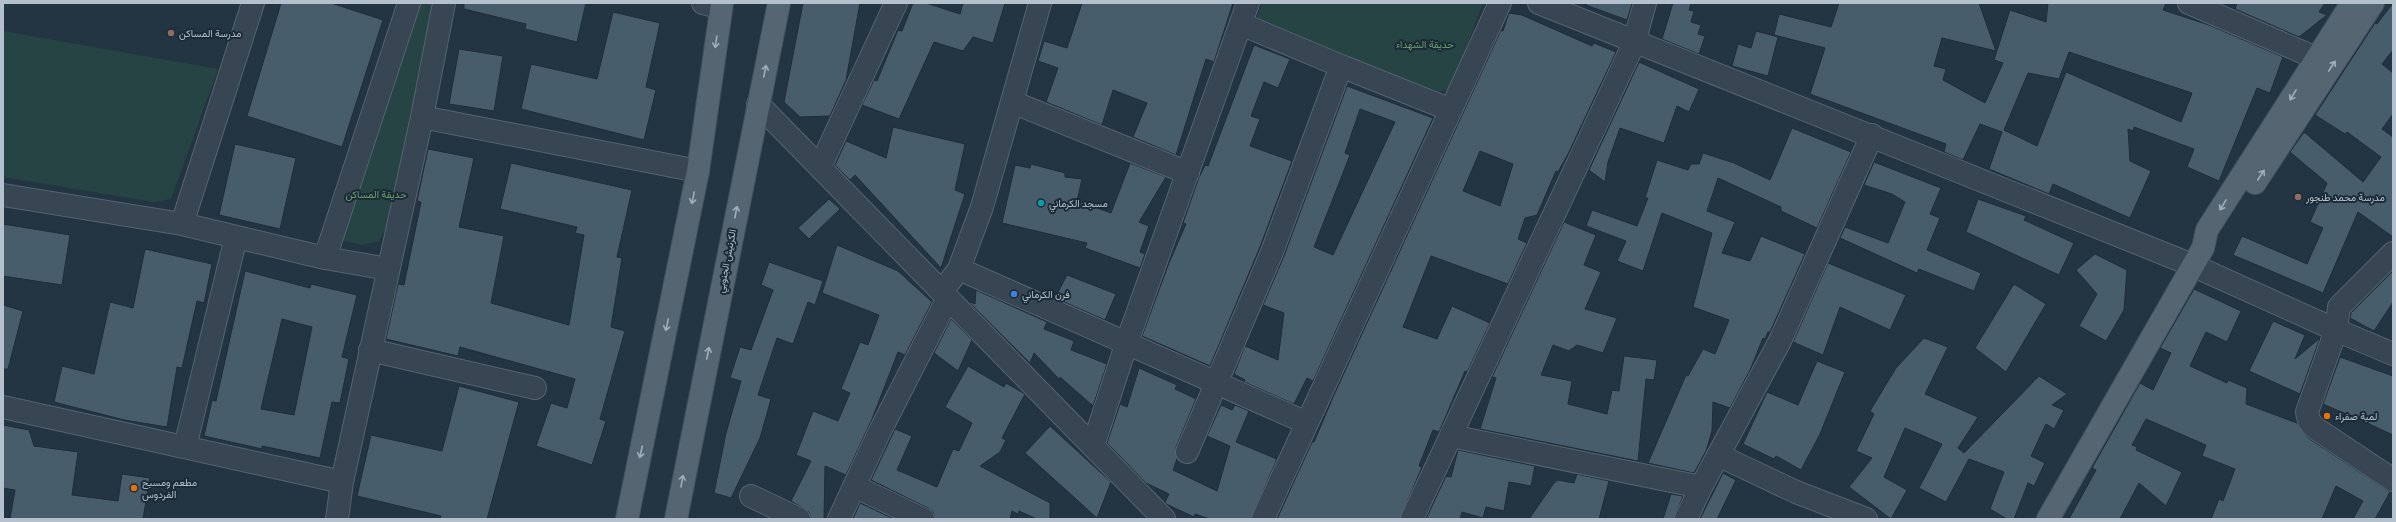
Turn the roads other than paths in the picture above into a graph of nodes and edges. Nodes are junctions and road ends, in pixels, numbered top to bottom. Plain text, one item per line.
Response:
1 (253, 3) edge
2 (409, 3) edge
3 (444, 3) edge
4 (779, 3) edge
5 (896, 3) edge
6 (1040, 3) edge
7 (1248, 3) edge
8 (1500, 3) edge
9 (1539, 3) edge
10 (1645, 3) edge
11 (2189, 3) edge
12 (2352, 3) edge
13 (2373, 3) edge
14 (716, 5) edge
15 (1241, 24) junction
16 (1634, 43) junction
17 (2316, 58) junction
18 (1341, 66) junction
19 (1012, 102) junction
20 (758, 104) junction
21 (1451, 110) junction
22 (422, 117) junction
23 (1872, 135) junction
24 (820, 167) junction
25 (698, 171) junction
26 (1188, 173) junction
27 (3, 195) edge
28 (182, 224) junction
29 (236, 237) junction
30 (2393, 253) edge
31 (2197, 256) junction
32 (325, 258) junction
33 (388, 269) junction
34 (959, 269) junction
35 (945, 294) junction
36 (2336, 330) junction
37 (1127, 342) junction
38 (370, 350) junction
39 (2393, 354) edge
40 (1217, 384) junction
41 (535, 388) dead end
42 (3, 407) edge
43 (1307, 423) junction
44 (1451, 436) junction
45 (1093, 446) junction
46 (185, 447) junction
47 (1187, 452) dead end
48 (1718, 455) junction
49 (2393, 480) edge
50 (342, 482) junction
51 (854, 486) junction
52 (1701, 487) junction
53 (751, 496) dead end
54 (337, 519) edge
55 (627, 519) edge
56 (676, 519) edge
57 (798, 519) edge
58 (839, 519) edge
59 (923, 519) edge
60 (1164, 519) edge
61 (1262, 519) edge
62 (1412, 519) edge
63 (1686, 519) edge
64 (1866, 519) edge
65 (2048, 519) edge

1 - 28 street
2 - 32 street
3 - 22 street
20 -> 4 main road, الكرنيش الجنوبي
5 - 24 street
6 - 19 street
7 - 15 street
8 - 21 street
9 - 16 street
10 - 16 street
11 - 17 street
12 - 17 main road
31 -> 13 main road
14 -> 25 main road
15 - 18 street
15 - 26 street
16 - 23 street
16 - 44 street
17 -> 31 main road
18 - 21 street
18 - 40 street
19 - 26 street
19 - 34 street
20 - 24 street
56 -> 20 main road, الكرنيش الجنوبي
21 - 43 street
22 - 25 street
22 - 33 street
23 - 31 street
23 - 48 street
24 - 35 street
25 -> 55 main road
26 - 37 street
27 - 28 street
28 - 29 street
29 - 32 street
29 - 46 street
30 - 36 street
31 - 36 street
31 - 65 main road
32 - 33 street
33 - 38 street
34 - 35 street
34 - 37 street
35 - 45 street
35 - 51 street
36 - 39 street
36 - 49 street
37 - 40 street
37 - 45 street
38 - 41 street
38 - 50 street
40 - 43 street
40 - 47 street
42 - 46 street
43 - 61 street
44 - 52 street
44 - 62 street
45 - 60 street
46 - 50 street
48 - 52 street
48 - 64 street
50 - 54 street
51 - 58 street
51 - 59 street
52 - 63 street
53 - 57 street

